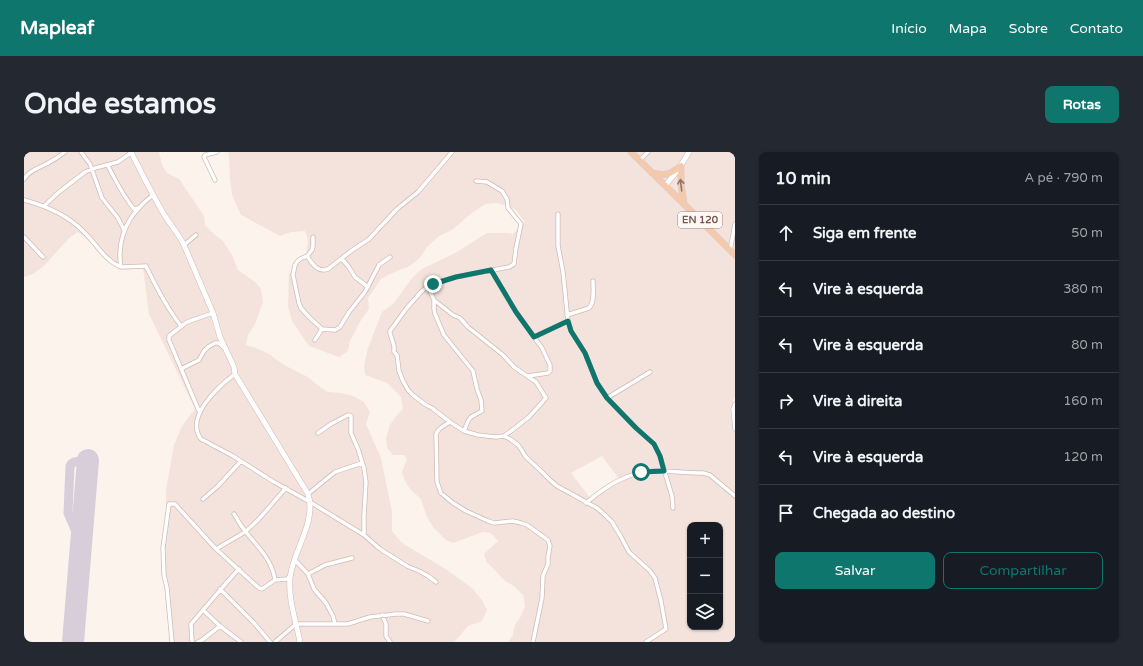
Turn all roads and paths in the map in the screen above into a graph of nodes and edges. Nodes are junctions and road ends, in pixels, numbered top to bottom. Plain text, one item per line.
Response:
1 (65, 152) edge
2 (81, 152) edge
3 (132, 152) edge
4 (217, 152) edge
5 (452, 152) edge
6 (631, 152) edge
7 (648, 152) edge
8 (689, 152) edge
9 (640, 160) junction
10 (108, 166) junction
11 (681, 166) junction
12 (92, 170) junction
13 (652, 173) junction
14 (24, 179) edge
15 (216, 180) dead end
16 (476, 181) dead end
17 (665, 186) junction
18 (153, 195) junction
19 (24, 200) edge
20 (684, 204) junction
21 (44, 206) junction
22 (138, 208) junction
23 (558, 214) dead end
24 (735, 225) edge
25 (124, 230) junction
26 (196, 235) dead end
27 (24, 237) edge
28 (313, 237) dead end
29 (184, 245) junction
30 (730, 251) junction
31 (735, 255) edge
32 (307, 256) junction
33 (43, 257) dead end
34 (390, 257) dead end
35 (342, 259) junction
36 (121, 267) junction
37 (491, 270) junction
38 (593, 281) dead end
39 (428, 286) junction
40 (368, 287) junction
41 (434, 300) junction
42 (212, 313) junction
43 (567, 315) junction
44 (568, 321) junction
45 (181, 326) junction
46 (322, 329) junction
47 (534, 337) junction
48 (315, 340) dead end
49 (226, 350) junction
50 (181, 370) junction
51 (650, 372) dead end
52 (235, 374) junction
53 (528, 376) junction
54 (607, 398) junction
55 (735, 404) edge
56 (199, 411) junction
57 (450, 422) junction
58 (735, 429) edge
59 (464, 431) junction
60 (318, 433) dead end
61 (504, 436) junction
62 (240, 461) junction
63 (362, 463) junction
64 (664, 471) junction
65 (286, 488) junction
66 (308, 494) junction
67 (735, 496) edge
68 (203, 499) dead end
69 (310, 502) junction
70 (586, 502) junction
71 (673, 508) dead end
72 (234, 514) dead end
73 (245, 532) junction
74 (364, 535) junction
75 (216, 549) junction
76 (352, 558) dead end
77 (295, 560) junction
78 (239, 569) junction
79 (308, 574) junction
80 (291, 575) junction
81 (275, 580) junction
82 (436, 582) dead end
83 (220, 589) junction
84 (203, 610) junction
85 (382, 615) junction
86 (428, 621) dead end
87 (296, 624) junction
88 (335, 624) junction
89 (220, 626) junction
90 (172, 642) edge
91 (192, 642) edge
92 (198, 642) edge
93 (241, 642) edge
94 (270, 642) edge
95 (275, 642) edge
96 (300, 642) edge
97 (390, 642) edge
98 (532, 642) edge
99 (646, 642) edge

1 - 14 street
2 - 12 street
3 - 10 street
3 - 18 street
4 - 15 street
5 - 35 street
6 - 9 main road, EN 120
7 - 9 street
8 - 11 street
9 - 13 main road, EN 120
10 - 12 street
10 - 22 street
11 - 13 main road
11 - 17 street
20 -> 11 main road
12 - 21 street
12 - 25 street
13 - 17 main road, EN 120
16 - 37 street
17 - 20 main road, EN 120
18 - 22 street
18 - 29 street
19 - 21 street
20 - 30 main road, EN 120
21 - 36 street
22 - 25 street
23 - 43 street
24 - 30 street
25 - 36 street
26 - 29 street
27 - 33 street
28 - 32 street
29 - 42 street
30 - 31 main road, EN 120
32 - 35 street
32 - 46 street
34 - 40 street
35 - 40 street
36 - 45 street
37 - 39 street
37 - 47 street
38 - 43 street
39 - 41 street
39 - 57 street
40 - 46 street
41 - 53 street
41 - 59 street
42 - 45 street
42 - 49 street
43 - 44 street
44 - 47 street
44 - 54 street
45 - 50 street
46 - 48 street
47 - 53 street
49 - 50 street
49 - 52 street
50 - 56 street
51 - 54 street
52 - 56 street
52 - 66 street
53 - 61 street
54 - 64 street
55 - 58 street
56 - 62 street
57 - 59 street
57 - 98 street
59 - 61 street
60 - 63 street
61 - 70 street
62 - 65 street
62 - 68 street
63 - 66 street
63 - 74 street
64 - 67 street
64 - 70 street
64 - 71 street
65 - 69 street
65 - 73 street
66 - 69 street
69 - 74 street
69 - 77 street
70 - 99 street
72 - 73 street
73 - 75 street
73 - 81 street
74 - 82 street
75 - 78 street
75 - 90 street
76 - 79 street
77 - 79 street
77 - 80 street
78 - 81 street
78 - 83 street
79 - 88 street
80 - 81 street
80 - 87 street
83 - 84 street
83 - 94 street
84 - 89 street
84 - 91 street
85 - 86 street
85 - 88 street
85 - 97 street
87 - 88 street
87 - 95 street
87 - 96 street
89 - 92 street
89 - 93 street

